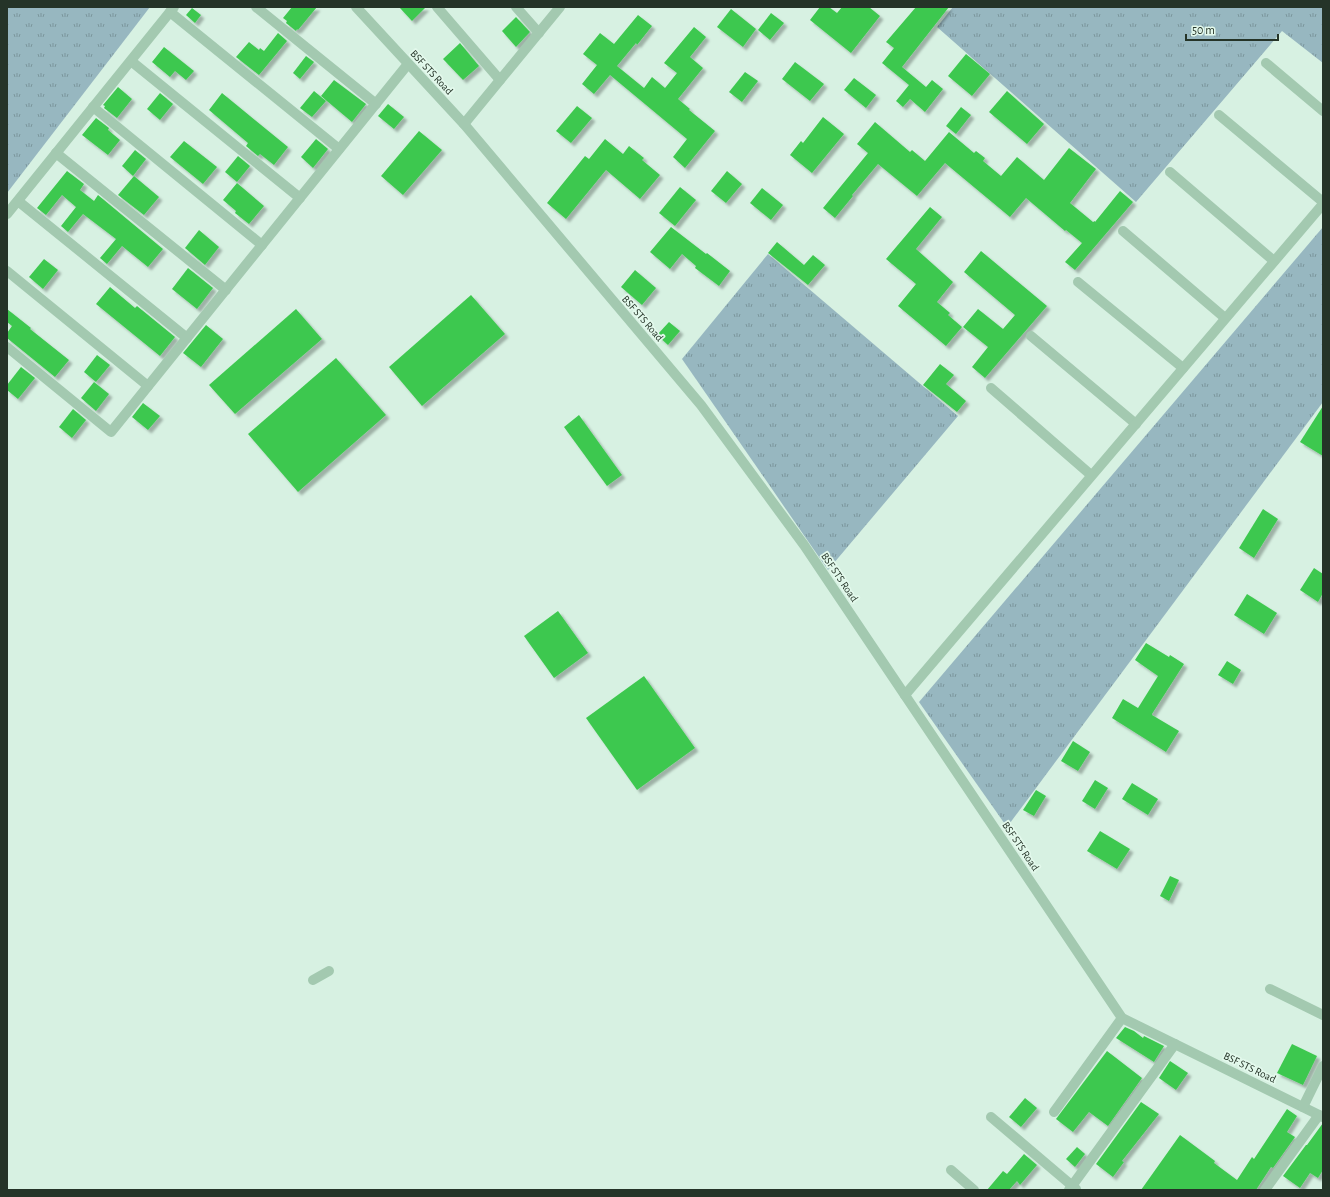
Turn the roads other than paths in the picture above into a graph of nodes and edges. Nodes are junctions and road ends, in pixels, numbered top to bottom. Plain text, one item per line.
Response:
1 (256, 7) edge
2 (356, 7) edge
3 (437, 7) edge
4 (516, 7) edge
5 (560, 7) edge
6 (172, 10) edge
7 (539, 33) junction
8 (131, 61) junction
9 (1266, 63) dead end
10 (408, 64) junction
11 (500, 80) junction
12 (376, 104) junction
13 (93, 108) junction
14 (1323, 111) edge
15 (1219, 115) dead end
16 (464, 124) junction
17 (339, 149) junction
18 (56, 153) junction
19 (1170, 172) dead end
20 (300, 198) junction
21 (18, 201) junction
22 (1323, 203) edge
23 (7, 214) edge
24 (1123, 231) dead end
25 (262, 244) junction
26 (1274, 261) junction
27 (7, 271) edge
28 (1078, 282) dead end
29 (226, 290) junction
30 (1225, 318) junction
31 (1031, 336) dead end
32 (187, 338) junction
33 (7, 347) edge
34 (1183, 368) junction
35 (148, 386) junction
36 (991, 388) dead end
37 (1136, 424) junction
38 (1091, 475) junction
39 (905, 695) junction
40 (328, 971) dead end
41 (313, 980) dead end
42 (1270, 989) dead end
43 (1323, 1015) edge
44 (1122, 1018) junction
45 (1175, 1044) junction
46 (1323, 1066) edge
47 (1303, 1107) junction
48 (1054, 1112) dead end
49 (1321, 1116) edge
50 (991, 1117) dead end
51 (951, 1170) dead end
52 (1073, 1189) edge
53 (974, 1190) edge
54 (1265, 1190) edge

1 - 12 street
2 - 10 street, BSF STS Road
3 - 11 street
4 - 7 street
5 - 7 street
6 - 8 street
6 - 17 street
7 - 11 street
8 - 13 street
8 - 20 street
9 - 14 street
10 - 12 street
10 - 16 street, BSF STS Road
11 - 16 street
12 - 17 street
13 - 18 street
13 - 25 street
15 - 22 street
16 - 39 street, BSF STS Road
17 - 20 street
18 - 21 street
18 - 29 street
19 - 26 street
20 - 25 street
21 - 23 street
21 - 32 street
22 - 26 street
24 - 30 street
25 - 29 street
26 - 30 street
27 - 35 street
28 - 34 street
29 - 32 street
30 - 34 street
31 - 37 street
32 - 35 street
33 - 35 street
34 - 37 street
36 - 38 street
37 - 38 street
38 - 39 street
39 - 44 street, BSF STS Road
40 - 41 street
42 - 43 street
44 - 45 street, BSF STS Road
44 - 48 street
45 - 47 street, BSF STS Road
45 - 52 street
46 - 47 street
47 - 49 street, BSF STS Road
49 - 54 street
50 - 52 street
51 - 53 street

